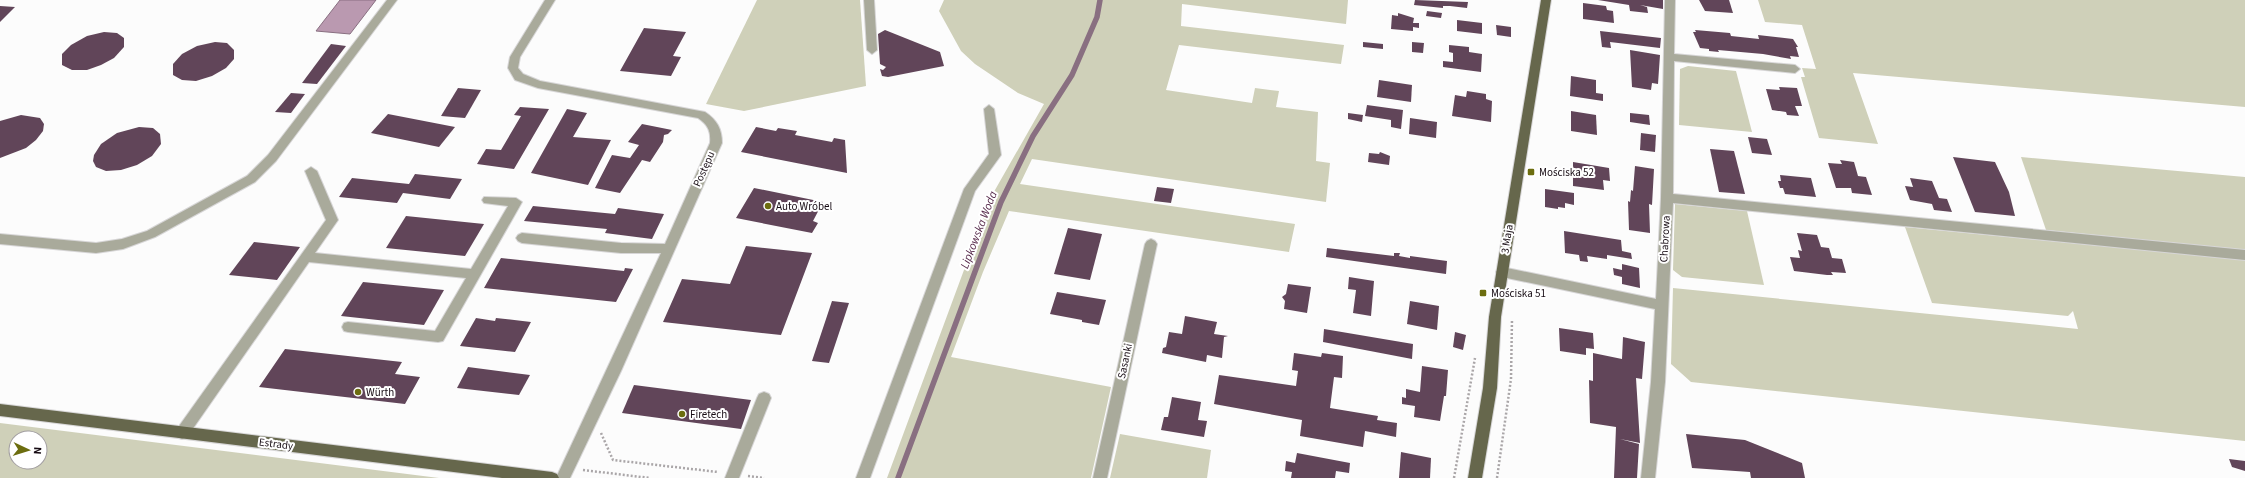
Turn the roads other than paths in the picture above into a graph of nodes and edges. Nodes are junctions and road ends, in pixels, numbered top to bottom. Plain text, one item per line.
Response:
1 (392, 0) edge
2 (550, 0) edge
3 (869, 0) edge
4 (1546, 0) edge
5 (1670, 0) edge
6 (872, 50) dead end
7 (1668, 57) junction
8 (1795, 69) dead end
9 (988, 109) dead end
10 (311, 171) dead end
11 (1667, 198) junction
12 (488, 200) dead end
13 (522, 238) dead end
14 (0, 239) edge
15 (1151, 244) dead end
16 (668, 249) junction
17 (2245, 255) edge
18 (306, 257) junction
19 (1502, 272) junction
20 (475, 274) junction
21 (1661, 305) junction
22 (348, 327) dead end
23 (764, 398) dead end
24 (0, 410) edge
25 (182, 432) junction
26 (566, 473) edge
27 (732, 476) edge
28 (552, 478) edge
29 (863, 478) edge
30 (1100, 478) edge
31 (1475, 478) edge
32 (1648, 478) edge

1 - 14 street
2 - 16 street, Postępu
3 - 6 street
4 - 19 main road, 3 Maja
5 - 7 street, Chabrowa
7 - 8 street
7 - 11 street, Chabrowa
9 - 29 street
10 - 18 street
11 - 17 street
11 - 21 street, Chabrowa
12 - 20 street
13 - 16 street
15 - 30 street, Sasanki
16 - 26 street, Postępu
18 - 20 street
18 - 25 street
19 - 21 street
19 - 31 main road, 3 Maja
20 - 22 street
21 - 32 street, Chabrowa
23 - 27 street
24 - 25 main road, Estrady
25 - 28 main road, Estrady

